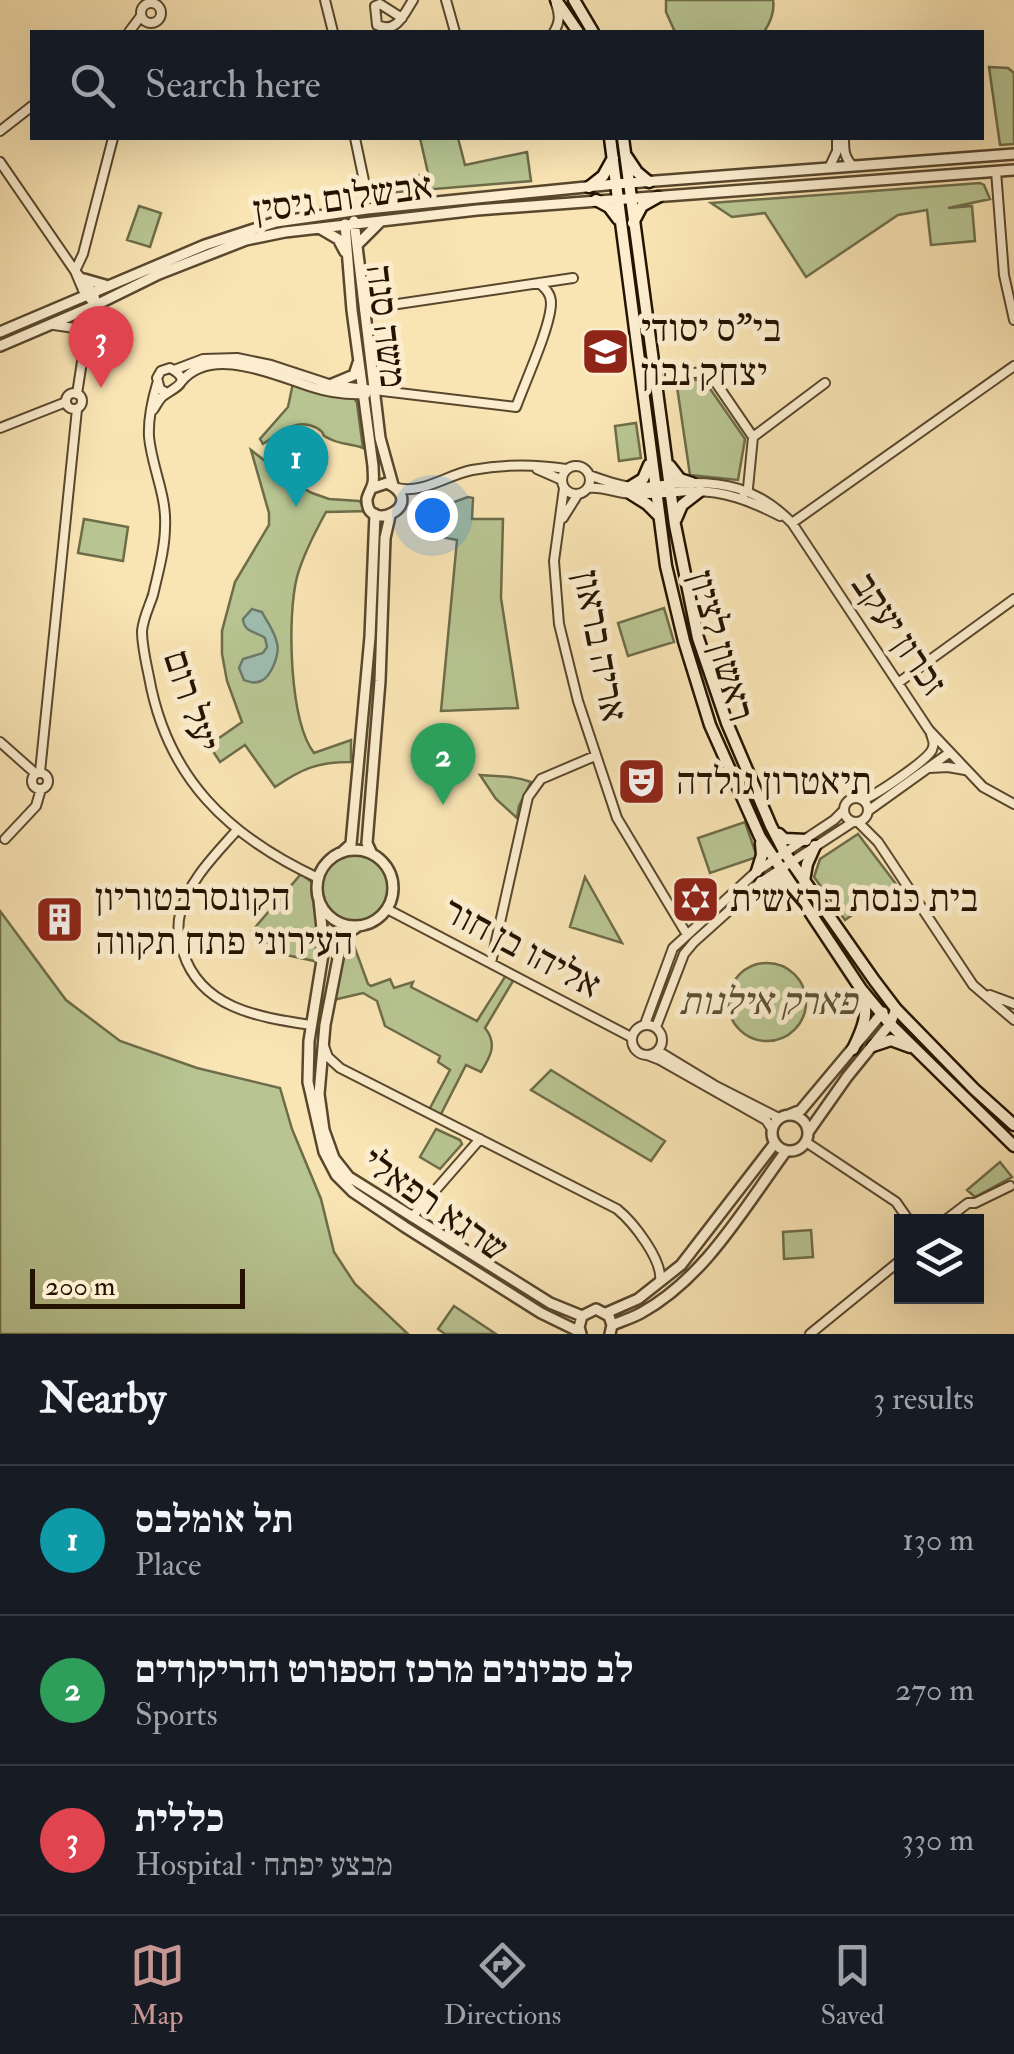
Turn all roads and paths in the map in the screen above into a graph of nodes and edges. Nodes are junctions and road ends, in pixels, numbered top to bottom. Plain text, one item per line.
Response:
1 (325, 0) edge
2 (414, 0) edge
3 (446, 0) edge
4 (556, 0) edge
5 (574, 0) edge
6 (152, 2) edge
7 (141, 16) junction
8 (402, 18) dead end
9 (151, 24) junction
10 (130, 30) edge
11 (145, 30) edge
12 (330, 30) edge
13 (454, 30) edge
14 (555, 30) edge
15 (577, 30) edge
16 (592, 30) edge
17 (30, 108) edge
18 (0, 131) edge
19 (112, 140) edge
20 (355, 140) edge
21 (610, 140) edge
22 (622, 140) edge
23 (840, 140) edge
24 (841, 140) edge
25 (625, 152) junction
26 (1014, 154) edge
27 (613, 157) junction
28 (0, 162) edge
29 (853, 166) junction
30 (829, 168) junction
31 (1014, 170) edge
32 (996, 171) junction
33 (13, 181) junction
34 (649, 182) junction
35 (622, 184) junction
36 (0, 187) edge
37 (590, 187) junction
38 (658, 196) junction
39 (624, 198) junction
40 (596, 200) junction
41 (396, 206) junction
42 (348, 211) junction
43 (619, 220) junction
44 (382, 221) junction
45 (633, 224) junction
46 (350, 225) junction
47 (318, 228) junction
48 (357, 245) junction
49 (346, 257) junction
50 (75, 270) junction
51 (572, 278) dead end
52 (84, 279) junction
53 (539, 283) junction
54 (113, 284) junction
55 (90, 294) junction
56 (96, 306) junction
57 (364, 309) junction
58 (1014, 320) edge
59 (50, 325) junction
60 (0, 332) edge
61 (86, 344) junction
62 (0, 346) edge
63 (359, 356) junction
64 (1014, 366) edge
65 (174, 370) junction
66 (670, 375) dead end
67 (180, 382) junction
68 (825, 383) dead end
69 (157, 384) junction
70 (330, 385) junction
71 (364, 392) junction
72 (376, 392) junction
73 (167, 393) junction
74 (78, 394) junction
75 (66, 402) junction
76 (77, 408) junction
77 (150, 419) junction
78 (0, 428) edge
79 (752, 436) junction
80 (666, 458) junction
81 (651, 460) junction
82 (518, 464) junction
83 (566, 469) junction
84 (589, 475) junction
85 (433, 484) junction
86 (563, 484) junction
87 (395, 486) junction
88 (696, 487) junction
89 (372, 488) junction
90 (588, 488) junction
91 (670, 488) junction
92 (655, 490) junction
93 (630, 491) junction
94 (742, 492) junction
95 (578, 494) junction
96 (401, 504) junction
97 (375, 514) junction
98 (390, 516) junction
99 (659, 516) junction
100 (675, 524) junction
101 (792, 524) junction
102 (558, 527) junction
103 (1014, 598) edge
104 (898, 683) junction
105 (929, 730) junction
106 (0, 742) edge
107 (949, 752) junction
108 (595, 756) junction
109 (926, 769) junction
110 (966, 770) junction
111 (37, 773) junction
112 (862, 800) junction
113 (1014, 804) edge
114 (844, 810) junction
115 (868, 813) junction
116 (856, 822) junction
117 (771, 826) junction
118 (237, 830) junction
119 (760, 837) junction
120 (4, 840) dead end
121 (878, 842) junction
122 (810, 843) junction
123 (341, 853) junction
124 (372, 854) junction
125 (784, 861) junction
126 (760, 876) junction
127 (318, 878) junction
128 (804, 882) junction
129 (790, 883) junction
130 (319, 900) junction
131 (387, 909) junction
132 (359, 926) junction
133 (686, 933) junction
134 (491, 963) junction
135 (977, 989) junction
136 (861, 990) junction
137 (1014, 1004) edge
138 (896, 1008) junction
139 (880, 1014) junction
140 (1014, 1016) edge
141 (645, 1024) junction
142 (890, 1024) junction
143 (310, 1025) junction
144 (656, 1028) junction
145 (632, 1036) junction
146 (323, 1044) junction
147 (873, 1046) junction
148 (853, 1049) junction
149 (658, 1051) junction
150 (918, 1051) junction
151 (647, 1055) junction
152 (340, 1068) junction
153 (320, 1075) junction
154 (784, 1116) junction
155 (1014, 1125) edge
156 (772, 1128) junction
157 (807, 1136) junction
158 (480, 1139) junction
159 (774, 1143) junction
160 (1014, 1146) edge
161 (786, 1151) junction
162 (1010, 1186) dead end
163 (904, 1214) edge
164 (954, 1214) edge
165 (412, 1217) junction
166 (657, 1261) junction
167 (681, 1265) junction
168 (894, 1265) edge
169 (658, 1285) junction
170 (606, 1313) junction
171 (582, 1316) junction
172 (611, 1330) edge
173 (580, 1333) edge
174 (810, 1334) edge

1 - 12 street
2 - 8 street
3 - 13 street
4 - 14 street
4 - 15 main road
5 - 16 main road
6 - 7 street
6 - 9 street
7 - 9 street
7 - 10 street
9 - 11 street
17 - 18 street
19 - 50 street
20 - 41 street
21 - 27 main road
22 - 25 main road
23 - 30 street
24 - 29 street
25 - 34 main road
25 - 35 main road
26 - 29 street, אבשלום גיסין
27 - 35 main road
27 - 37 main road
28 - 33 street
29 - 30 street, אבשלום גיסין
30 - 34 street, אבשלום גיסין
31 - 32 street, אבשלום גיסין
32 - 38 street, אבשלום גיסין
32 - 58 street
33 - 36 street
33 - 50 street
34 - 35 street, אבשלום גיסין
35 - 37 street, אבשלום גיסין
35 - 39 main road
37 - 41 street, אבשלום גיסין
38 - 39 street, אבשלום גיסין
38 - 45 main road
39 - 40 street, אבשלום גיסין
39 - 43 main road, ראשון לציון
39 - 45 main road, ראשון לציון
40 - 43 main road
40 - 44 street, אבשלום גיסין
41 - 42 street, אבשלום גיסין
42 - 46 street, משה סנה
42 - 54 street, אבשלום גיסין
43 - 81 main road, ראשון לציון
44 - 46 street, אבשלום גיסין
44 - 48 street
45 - 80 main road, ראשון לציון
46 - 47 street, אבשלום גיסין
46 - 48 street, משה סנה
46 - 49 street, משה סנה
47 - 49 street
47 - 56 street, אבשלום גיסין
48 - 57 street, משה סנה
49 - 63 street, משה סנה
50 - 52 street
50 - 55 street
51 - 53 street
52 - 54 street
52 - 55 street
53 - 57 street
53 - 72 street
54 - 55 street, אבשלום גיסין
55 - 56 street
55 - 60 street, אבשלום גיסין
56 - 59 street, אבשלום גיסין
56 - 61 street
57 - 72 street, משה סנה
59 - 61 street
59 - 62 street, אבשלום גיסין
61 - 74 street
63 - 70 street
63 - 71 street, משה סנה
64 - 101 street
65 - 67 street
65 - 69 street
65 - 70 street
66 - 79 street
67 - 71 street
67 - 73 street
68 - 79 street
69 - 73 street
69 - 77 street, יעל רום
70 - 71 street
71 - 72 street
71 - 89 street, משה סנה
72 - 87 street, משה סנה
73 - 77 street
74 - 75 street
74 - 76 street
75 - 76 street
75 - 78 street
76 - 111 street
77 - 118 street, יעל רום
79 - 94 street
80 - 88 main road
80 - 91 main road, ראשון לציון
81 - 92 main road, ראשון לציון
81 - 93 main road
82 - 83 street
82 - 85 street
82 - 86 street
83 - 84 street
83 - 86 street
84 - 90 street
84 - 93 street, זכרון יעקב
85 - 87 street
85 - 96 street
86 - 95 street
86 - 102 street, אריה בראון
87 - 89 street
87 - 96 street
88 - 91 street, זכרון יעקב
88 - 94 street, זכרון יעקב
88 - 100 main road
89 - 97 street
90 - 93 street, זכרון יעקב
90 - 95 street
91 - 92 street, זכרון יעקב
91 - 100 main road, ראשון לציון
92 - 93 street, זכרון יעקב
92 - 99 main road, ראשון לציון
93 - 99 main road
94 - 101 street, זכרון יעקב
95 - 102 street, אריה בראון
96 - 98 street
97 - 98 street
97 - 123 street
98 - 124 street
99 - 119 main road, ראשון לציון
100 - 117 main road, ראשון לציון
101 - 104 street, זכרון יעקב
102 - 108 street, אריה בראון
103 - 104 street
104 - 105 street, זכרון יעקב
105 - 107 street, זכרון יעקב
105 - 112 street
106 - 111 street
107 - 109 street
107 - 110 street, זכרון יעקב
108 - 133 street, אריה בראון
108 - 134 street
109 - 110 street
109 - 115 street
110 - 113 street, זכרון יעקב
111 - 120 street
112 - 114 street
112 - 115 street
114 - 116 street
114 - 122 street
115 - 116 street
115 - 121 street
116 - 121 street
116 - 122 street
117 - 122 main road
117 - 125 main road, ראשון לציון
118 - 127 street, יעל רום
118 - 143 street
119 - 125 main road, ראשון לציון
119 - 126 main road
121 - 135 street
122 - 125 street
122 - 128 main road
123 - 124 street
123 - 127 street
124 - 131 street
125 - 126 street
125 - 128 main road, ראשון לציון
125 - 129 main road, ראשון לציון
126 - 129 main road
126 - 133 street
126 - 144 street
127 - 130 street
128 - 138 main road, ראשון לציון
129 - 136 main road, ראשון לציון
130 - 132 street
130 - 143 street
131 - 132 street
131 - 134 street, אליהו בן חור
132 - 146 street, שרגא רפאלי
133 - 141 street
134 - 145 street, אליהו בן חור
135 - 137 street
135 - 140 street
136 - 139 main road, ראשון לציון
136 - 148 main road
138 - 139 street
138 - 142 street
138 - 155 main road, ראשון לציון
139 - 142 main road, ראשון לציון
139 - 148 street
141 - 144 street
141 - 145 street
142 - 147 street
142 - 150 main road, ראשון לציון
143 - 173 street, שרגא רפאלי
144 - 149 street
145 - 151 street
146 - 152 street
146 - 153 street, שרגא רפאלי
147 - 150 main road
147 - 157 street
148 - 154 street
149 - 151 street
149 - 154 street
150 - 160 main road, ראשון לציון
151 - 156 street
152 - 153 street
152 - 158 street
153 - 165 street, שרגא רפאלי
154 - 156 street
154 - 157 street
156 - 159 street
157 - 161 street
157 - 163 street
158 - 165 street
158 - 166 street
159 - 161 street
159 - 167 street
161 - 172 street
162 - 164 street
165 - 171 street, שרגא רפאלי
166 - 167 street
166 - 169 street
167 - 169 street
168 - 174 street
169 - 170 street
170 - 171 street
170 - 172 street
171 - 173 street

